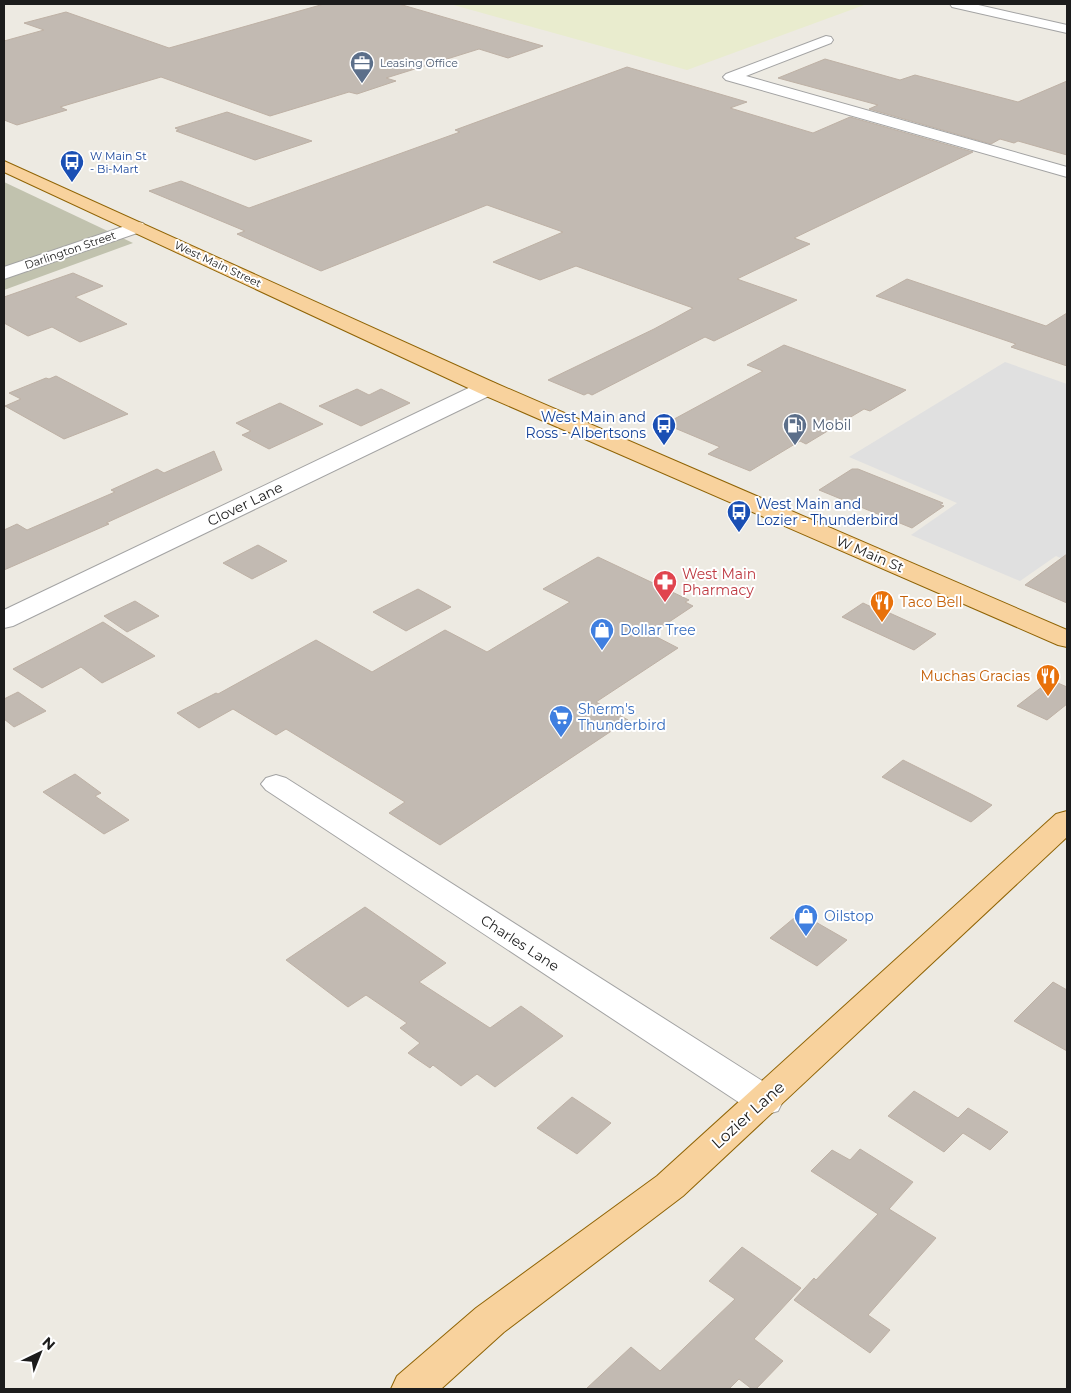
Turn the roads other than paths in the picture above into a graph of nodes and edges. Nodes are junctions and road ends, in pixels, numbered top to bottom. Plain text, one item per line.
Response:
1 (957, 4) edge
2 (1067, 29) edge
3 (826, 40) dead end
4 (4, 166) edge
5 (1067, 172) edge
6 (137, 227) junction
7 (4, 273) edge
8 (487, 388) junction
9 (4, 620) edge
10 (1067, 639) edge
11 (276, 784) dead end
12 (1067, 822) edge
13 (765, 1101) junction
14 (412, 1389) edge

1 - 2 street
3 - 5 street
4 - 6 main road, West Main Street
6 - 7 street, Darlington Street
6 - 8 main road, West Main Street
8 - 9 street, Clover Lane
8 - 10 main road, W Main St
11 - 13 street, Charles Lane
12 - 13 main road, Lozier Lane
13 - 14 main road, Lozier Lane

